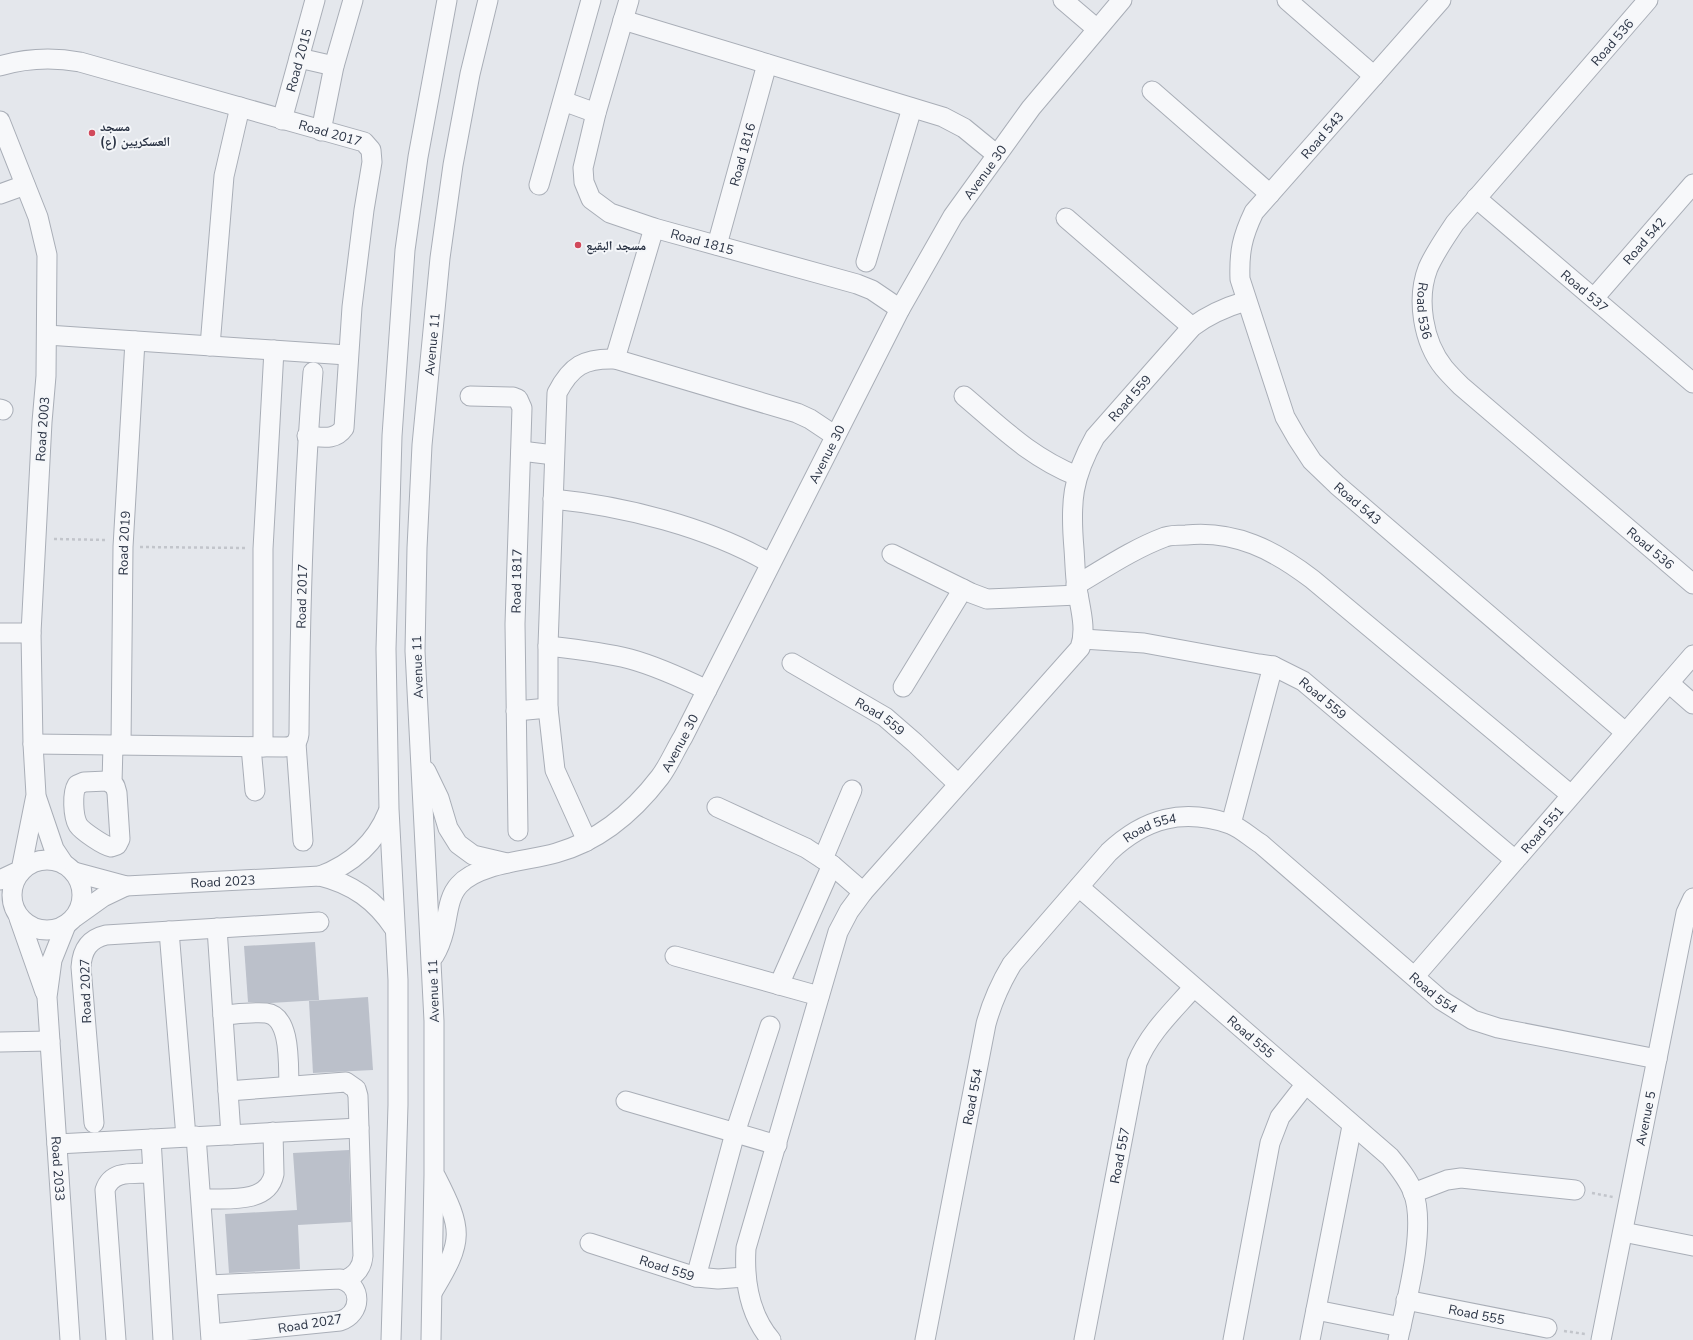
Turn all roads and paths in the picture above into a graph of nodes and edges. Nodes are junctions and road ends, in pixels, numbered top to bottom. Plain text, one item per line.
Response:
1 (315, 0) edge
2 (352, 0) edge
3 (447, 0) edge
4 (488, 0) edge
5 (591, 0) edge
6 (629, 0) edge
7 (1063, 0) edge
8 (1122, 0) edge
9 (1287, 0) edge
10 (1441, 0) edge
11 (1648, 0) edge
12 (624, 20) junction
13 (1097, 29) junction
14 (299, 58) junction
15 (767, 64) junction
16 (0, 66) edge
17 (334, 66) junction
18 (1374, 76) junction
19 (1152, 91) dead end
20 (563, 101) junction
21 (240, 107) junction
22 (912, 108) junction
23 (596, 113) junction
24 (282, 120) junction
25 (0, 121) edge
26 (321, 130) junction
27 (997, 155) junction
28 (1693, 184) edge
29 (25, 185) junction
30 (539, 185) dead end
31 (0, 194) edge
32 (1270, 194) junction
33 (1476, 198) junction
34 (1066, 218) dead end
35 (654, 228) junction
36 (717, 245) junction
37 (866, 262) dead end
38 (1594, 298) junction
39 (1246, 301) junction
40 (900, 309) junction
41 (1192, 326) junction
42 (47, 335) junction
43 (135, 341) junction
44 (210, 346) junction
45 (274, 350) junction
46 (348, 356) junction
47 (615, 360) junction
48 (313, 372) dead end
49 (1693, 383) edge
50 (470, 396) dead end
51 (964, 396) dead end
52 (834, 435) junction
53 (307, 436) junction
54 (521, 452) junction
55 (554, 455) junction
56 (1077, 476) junction
57 (552, 499) junction
58 (36, 538) junction
59 (123, 544) junction
60 (263, 549) junction
61 (892, 554) dead end
62 (770, 563) junction
63 (1693, 584) edge
64 (963, 589) junction
65 (1077, 590) junction
66 (0, 633) edge
67 (31, 634) junction
68 (1084, 639) junction
69 (548, 646) junction
70 (1693, 655) edge
71 (792, 663) dead end
72 (1273, 666) junction
73 (1669, 683) junction
74 (904, 687) dead end
75 (707, 690) junction
76 (1693, 704) edge
77 (548, 708) junction
78 (516, 711) junction
79 (1625, 732) junction
80 (33, 744) junction
81 (117, 745) junction
82 (290, 745) junction
83 (257, 747) junction
84 (422, 764) junction
85 (112, 783) dead end
86 (958, 784) junction
87 (852, 790) dead end
88 (255, 791) dead end
89 (36, 795) junction
90 (1571, 795) junction
91 (717, 807) dead end
92 (389, 809) junction
93 (1231, 824) junction
94 (518, 831) dead end
95 (303, 841) dead end
96 (587, 841) junction
97 (1515, 860) junction
98 (828, 862) junction
99 (508, 863) junction
100 (69, 868) junction
101 (21, 870) junction
102 (320, 876) junction
103 (0, 880) edge
104 (126, 886) junction
105 (1079, 887) junction
106 (863, 892) junction
107 (1693, 898) edge
108 (12, 911) edge
109 (70, 921) junction
110 (319, 922) dead end
111 (217, 928) junction
112 (394, 928) junction
113 (169, 931) junction
114 (675, 956) dead end
115 (432, 960) junction
116 (1415, 976) junction
117 (779, 985) junction
118 (1193, 988) junction
119 (819, 996) junction
120 (46, 997) junction
121 (223, 1015) junction
122 (770, 1026) dead end
123 (50, 1041) junction
124 (0, 1042) edge
125 (1657, 1058) junction
126 (1305, 1085) junction
127 (289, 1086) junction
128 (228, 1091) junction
129 (626, 1102) dead end
130 (94, 1123) dead end
131 (1352, 1126) junction
132 (359, 1128) junction
133 (273, 1132) junction
134 (734, 1133) junction
135 (231, 1134) junction
136 (191, 1137) junction
137 (151, 1139) junction
138 (57, 1144) junction
139 (777, 1145) junction
140 (152, 1173) junction
141 (1575, 1190) joint
142 (1413, 1193) junction
143 (202, 1199) junction
144 (1629, 1200) junction
145 (1623, 1232) junction
146 (590, 1244) dead end
147 (1693, 1246) edge
148 (696, 1277) junction
149 (745, 1277) junction
150 (345, 1280) junction
151 (208, 1285) junction
152 (1406, 1300) junction
153 (1316, 1310) junction
154 (1547, 1328) joint
155 (272, 1334) edge
156 (1400, 1334) edge
157 (211, 1337) edge
158 (1601, 1338) edge
159 (70, 1340) edge
160 (116, 1340) edge
161 (163, 1340) edge
162 (391, 1340) edge
163 (431, 1340) edge
164 (771, 1340) edge
165 (925, 1340) edge
166 (1084, 1340) edge
167 (1233, 1340) edge
168 (1310, 1340) edge

1 - 14 street, Road 2015
2 - 17 street
3 - 92 street
4 - 84 street, Avenue 11
5 - 20 street
6 - 12 street, Road 1815
7 - 13 street
8 - 13 street, Avenue 30
9 - 18 street
10 - 18 street, Road 543
11 - 33 street, Road 536
12 - 15 street
12 - 23 street, Road 1815
13 - 27 street, Avenue 30
14 - 17 street
14 - 24 street, Road 2015
15 - 22 street
15 - 36 street, Road 1816
16 - 21 street, Road 2017
17 - 26 street
18 - 32 street, Road 543
19 - 32 street
20 - 23 street
20 - 30 street
21 - 24 street, Road 2017
21 - 44 street
22 - 27 street
22 - 37 street
23 - 35 street, Road 1815
24 - 26 street, Road 2017
25 - 29 street, Road 2003
26 - 46 street, Road 2017
27 - 40 street, Avenue 30
28 - 38 street, Road 542
29 - 31 street
29 - 42 street, Road 2003
32 - 39 street, Road 543
33 - 38 street, Road 537
33 - 63 street, Road 536
34 - 41 street
35 - 36 street, Road 1815
35 - 47 street
36 - 40 street, Road 1815
38 - 49 street, Road 537
39 - 41 street, Road 559
39 - 79 street, Road 543
40 - 52 street, Avenue 30
41 - 56 street, Road 559
42 - 43 street
42 - 58 street, Road 2003
43 - 44 street
43 - 59 street, Road 2019
44 - 45 street
45 - 46 street
45 - 60 street
46 - 53 street, Road 2017
47 - 52 street
47 - 55 street
48 - 53 street, Road 2017
50 - 54 street, Road 1817
51 - 56 street
52 - 62 street, Avenue 30
53 - 82 street, Road 2017
54 - 55 street
54 - 78 street, Road 1817
55 - 57 street
56 - 65 street, Road 559
57 - 62 street
57 - 69 street
58 - 59 path
58 - 67 street, Road 2003
59 - 60 path
59 - 81 street, Road 2019
60 - 83 street
61 - 64 street
62 - 75 street, Avenue 30
64 - 65 street
64 - 74 street
65 - 68 street, Road 559
65 - 90 street
66 - 67 street
67 - 80 street, Road 2003
68 - 72 street, Road 559
68 - 86 street
69 - 75 street
69 - 77 street
70 - 73 street, Road 551
71 - 86 street, Road 559
72 - 93 street
72 - 97 street, Road 559
73 - 76 street
73 - 79 street, Road 551
75 - 96 street, Avenue 30
77 - 78 street
77 - 96 street
78 - 94 street, Road 1817
79 - 90 street, Road 551
80 - 81 street
80 - 89 street, Road 2003
81 - 83 street
81 - 85 street, Road 2019
82 - 83 street
82 - 95 street, Road 2017
83 - 88 street
84 - 99 street, Avenue 30
84 - 115 street, Avenue 11
86 - 106 street
87 - 98 street
89 - 100 street
89 - 101 street
90 - 97 street, Road 551
91 - 98 street
92 - 102 street, Road 2023
92 - 112 street
93 - 105 street, Road 554
93 - 116 street, Road 554
96 - 99 street, Avenue 30
97 - 116 street, Road 551
98 - 106 street
98 - 117 street
99 - 115 street, Avenue 30
100 - 101 street
100 - 104 street, Road 2023
100 - 109 street
101 - 103 street
101 - 108 street
102 - 104 street, Road 2023
102 - 112 street, Road 2023
104 - 109 street, Road 2023
105 - 118 street, Road 555
105 - 165 street, Road 554
106 - 119 street
107 - 125 street, Avenue 5
108 - 109 street
108 - 120 street, Road 2033
109 - 120 street, Road 2033
110 - 111 street, Road 2027
111 - 113 street, Road 2027
111 - 121 street
112 - 162 street
113 - 130 street, Road 2027
113 - 136 street
114 - 117 street
115 - 163 street, Avenue 11
116 - 125 street, Road 554
117 - 119 street
118 - 126 street, Road 555
118 - 166 street, Road 557
119 - 139 street
120 - 123 street, Road 2033
121 - 127 street
121 - 128 street
122 - 134 street
123 - 124 street
123 - 138 street, Road 2033
125 - 144 street, Avenue 5
126 - 131 street, Road 555
126 - 167 street
127 - 128 street
127 - 132 street
128 - 135 street
129 - 134 street
131 - 142 street, Road 555
131 - 153 street
132 - 133 street
132 - 150 street
133 - 135 street
133 - 143 street
134 - 139 street
134 - 148 street
135 - 136 street
136 - 137 street
136 - 143 street
137 - 138 street
137 - 140 street
138 - 159 street, Road 2033
139 - 149 street
140 - 160 street
140 - 161 street
141 - 142 street
141 - 144 path
142 - 152 street, Road 555
143 - 151 street
144 - 145 street, Avenue 5
145 - 147 street
145 - 158 street, Avenue 5
146 - 148 street, Road 559
148 - 149 street, Road 559
149 - 164 street
150 - 151 street
150 - 155 street, Road 2027
151 - 157 street
152 - 154 street, Road 555
152 - 156 street, Road 555
153 - 156 street
153 - 168 street
154 - 158 path
155 - 157 street, Road 2027

